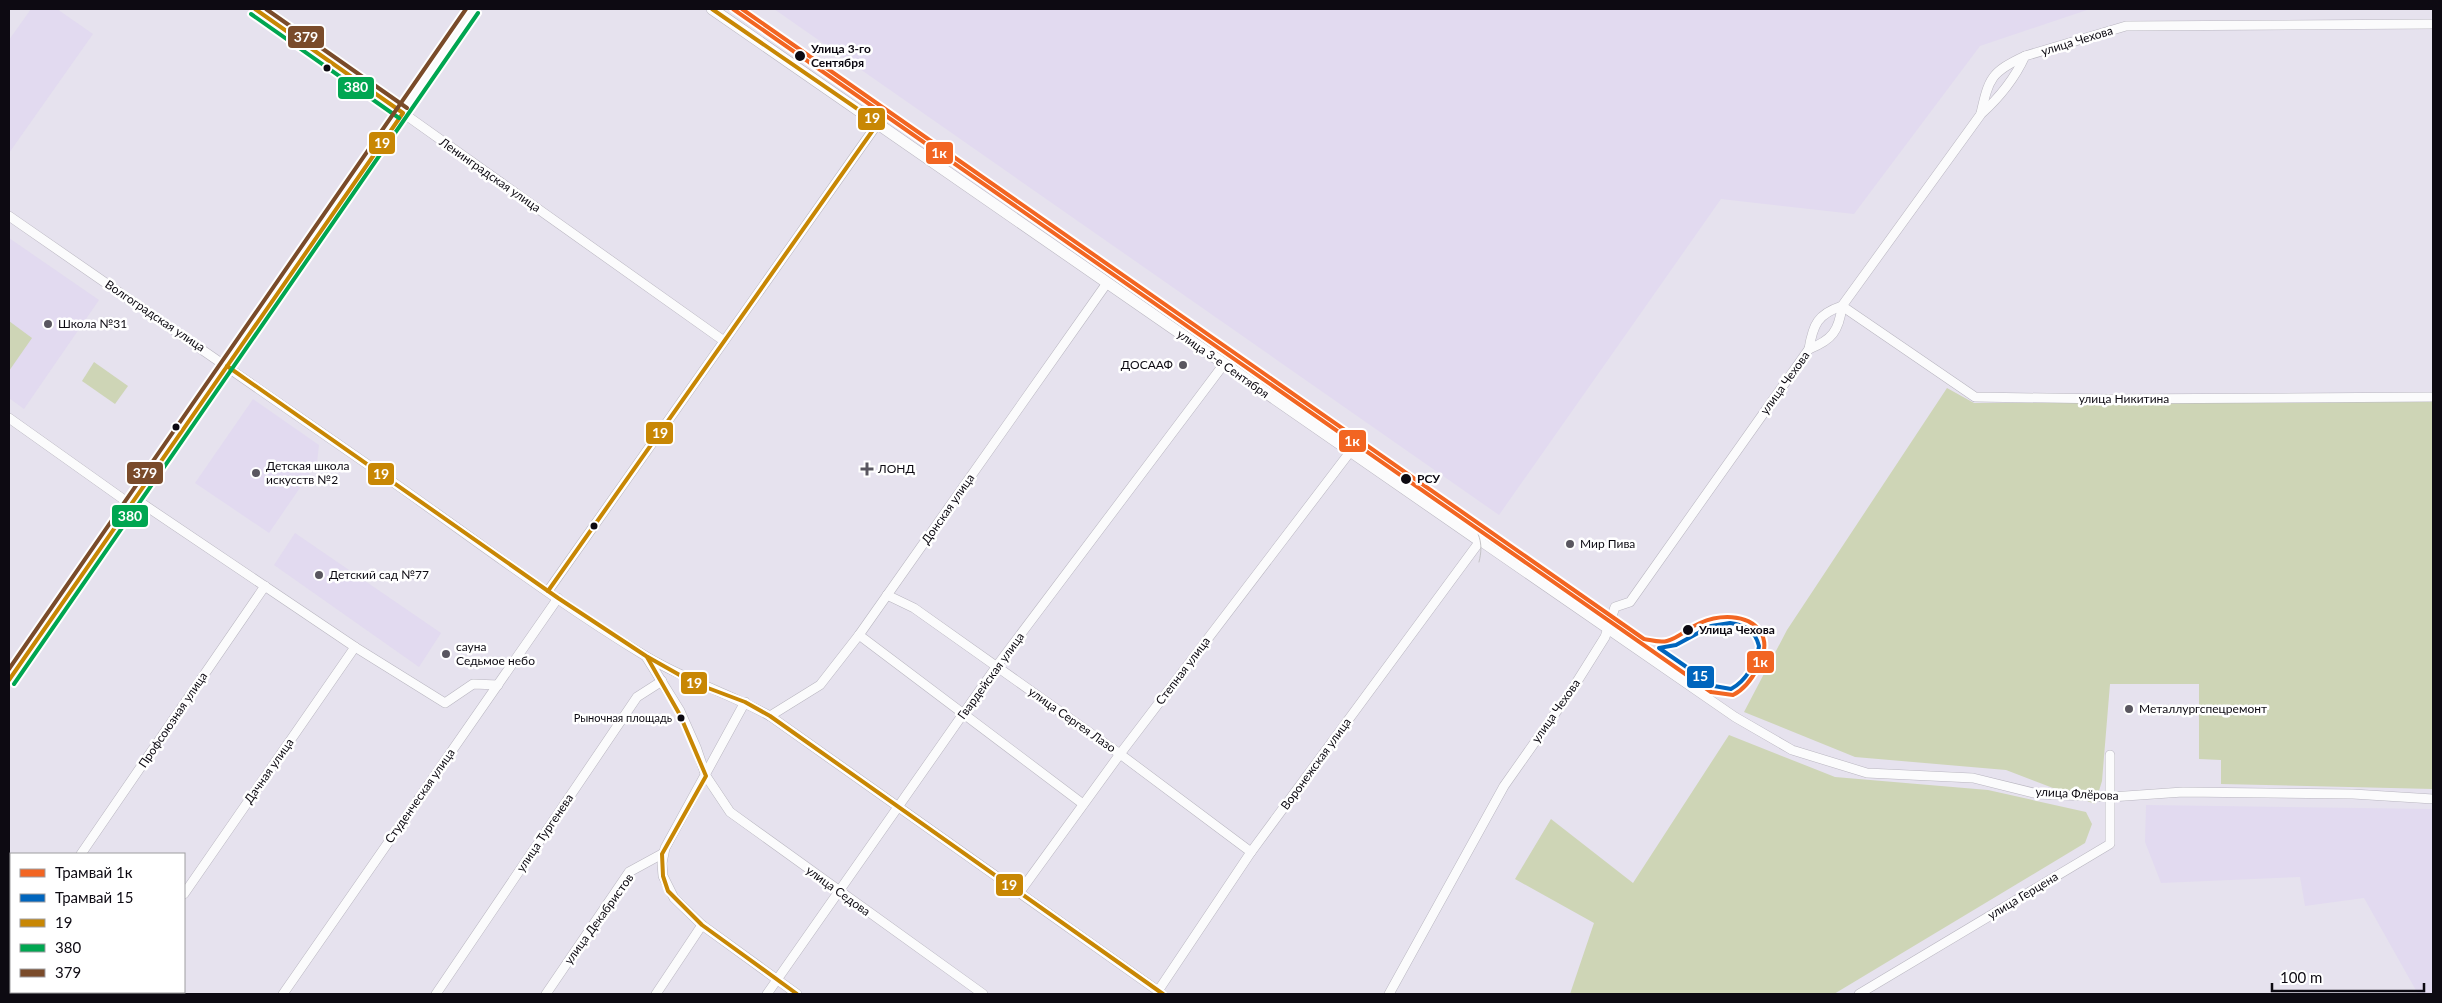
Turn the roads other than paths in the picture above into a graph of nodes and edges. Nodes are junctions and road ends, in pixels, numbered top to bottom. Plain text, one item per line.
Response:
1 (255, 9) edge
2 (473, 9) edge
3 (712, 9) edge
4 (2433, 24) edge
5 (2025, 56) junction
6 (403, 112) junction
7 (1981, 114) junction
8 (878, 123) junction
9 (9, 216) edge
10 (1107, 283) junction
11 (1842, 306) junction
12 (724, 341) junction
13 (1809, 349) junction
14 (1224, 364) junction
15 (227, 366) junction
16 (2433, 397) edge
17 (9, 418) edge
18 (1350, 452) junction
19 (132, 501) junction
20 (1480, 541) junction
21 (265, 586) junction
22 (548, 591) junction
23 (888, 595) junction
24 (558, 598) junction
25 (1607, 626) junction
26 (859, 636) junction
27 (355, 647) junction
28 (646, 656) junction
29 (996, 667) junction
30 (9, 680) edge
31 (662, 681) junction
32 (498, 685) junction
33 (745, 702) junction
34 (963, 715) junction
35 (770, 716) junction
36 (1735, 717) joint
37 (1120, 754) junction
38 (2110, 755) dead end
39 (706, 776) junction
40 (2112, 798) junction
41 (2433, 799) edge
42 (1083, 804) junction
43 (900, 807) junction
44 (1251, 852) junction
45 (82, 853) edge
46 (662, 854) junction
47 (840, 892) junction
48 (185, 893) edge
49 (1019, 893) junction
50 (702, 925) junction
51 (777, 980) junction
52 (1161, 993) edge
53 (283, 994) edge
54 (436, 994) edge
55 (546, 994) edge
56 (656, 994) edge
57 (767, 994) edge
58 (797, 994) edge
59 (983, 994) edge
60 (1389, 994) edge
61 (1859, 994) edge

1 - 6 street, Ленинградская улица
2 - 6 street
3 - 8 street, улица 3-е Сентября
4 - 5 street, улица Чехова
5 - 7 street, улица Чехова
5 - 7 street
6 - 12 street, Ленинградская улица
6 - 15 street
7 - 11 street, улица Чехова
8 - 10 street, улица 3-е Сентября
8 - 12 street
9 - 15 street, Волгоградская улица
10 - 14 street, улица 3-е Сентября
10 - 23 street, Донская улица
11 - 13 street, улица Чехова
11 - 13 street
11 - 16 street, улица Никитина
12 - 22 street
13 - 25 street, улица Чехова
14 - 18 street, улица 3-е Сентября
14 - 29 street, Гвардейская улица
15 - 19 street
15 - 22 street, Волгоградская улица
17 - 19 street
18 - 20 street, улица 3-е Сентября
18 - 37 street, Степная улица
19 - 21 street
19 - 30 street
20 - 25 street, улица 3-е Сентября
20 - 44 street, Воронежская улица
21 - 27 street
21 - 45 street, Профсоюзная улица
22 - 24 street, Волгоградская улица
23 - 26 street, Донская улица
23 - 29 street, улица Сергея Лазо
24 - 28 street, Волгоградская улица
24 - 32 street, Студенческая улица
25 - 36 street, улица 3-е Сентября
25 - 60 street, улица Чехова
26 - 34 street
26 - 35 street, Донская улица
27 - 32 street
27 - 48 street, Дачная улица
28 - 31 street, Волгоградская улица
28 - 33 street, Волгоградская улица
29 - 34 street, Гвардейская улица
29 - 37 street, улица Сергея Лазо
31 - 39 street, улица Седова
31 - 54 street, улица Тургенева
32 - 53 street, Студенческая улица
33 - 35 street, Волгоградская улица
33 - 39 street
34 - 42 street
34 - 43 street, Гвардейская улица
35 - 43 street, Волгоградская улица
36 - 40 street, улица Флёрова
37 - 42 street, Степная улица
37 - 44 street, улица Сергея Лазо
38 - 40 street, улица Герцена
39 - 46 street
39 - 47 street, улица Седова
40 - 41 street, улица Флёрова
40 - 61 street, улица Герцена
42 - 49 street, Степная улица
43 - 47 street, Гвардейская улица
43 - 49 street, Волгоградская улица
44 - 52 street, Воронежская улица
46 - 50 street
46 - 55 street, улица Декабристов
47 - 51 street, Гвардейская улица
47 - 59 street, улица Седова
49 - 52 street, Волгоградская улица
50 - 51 street
50 - 56 street
51 - 57 street, Гвардейская улица
51 - 58 street

